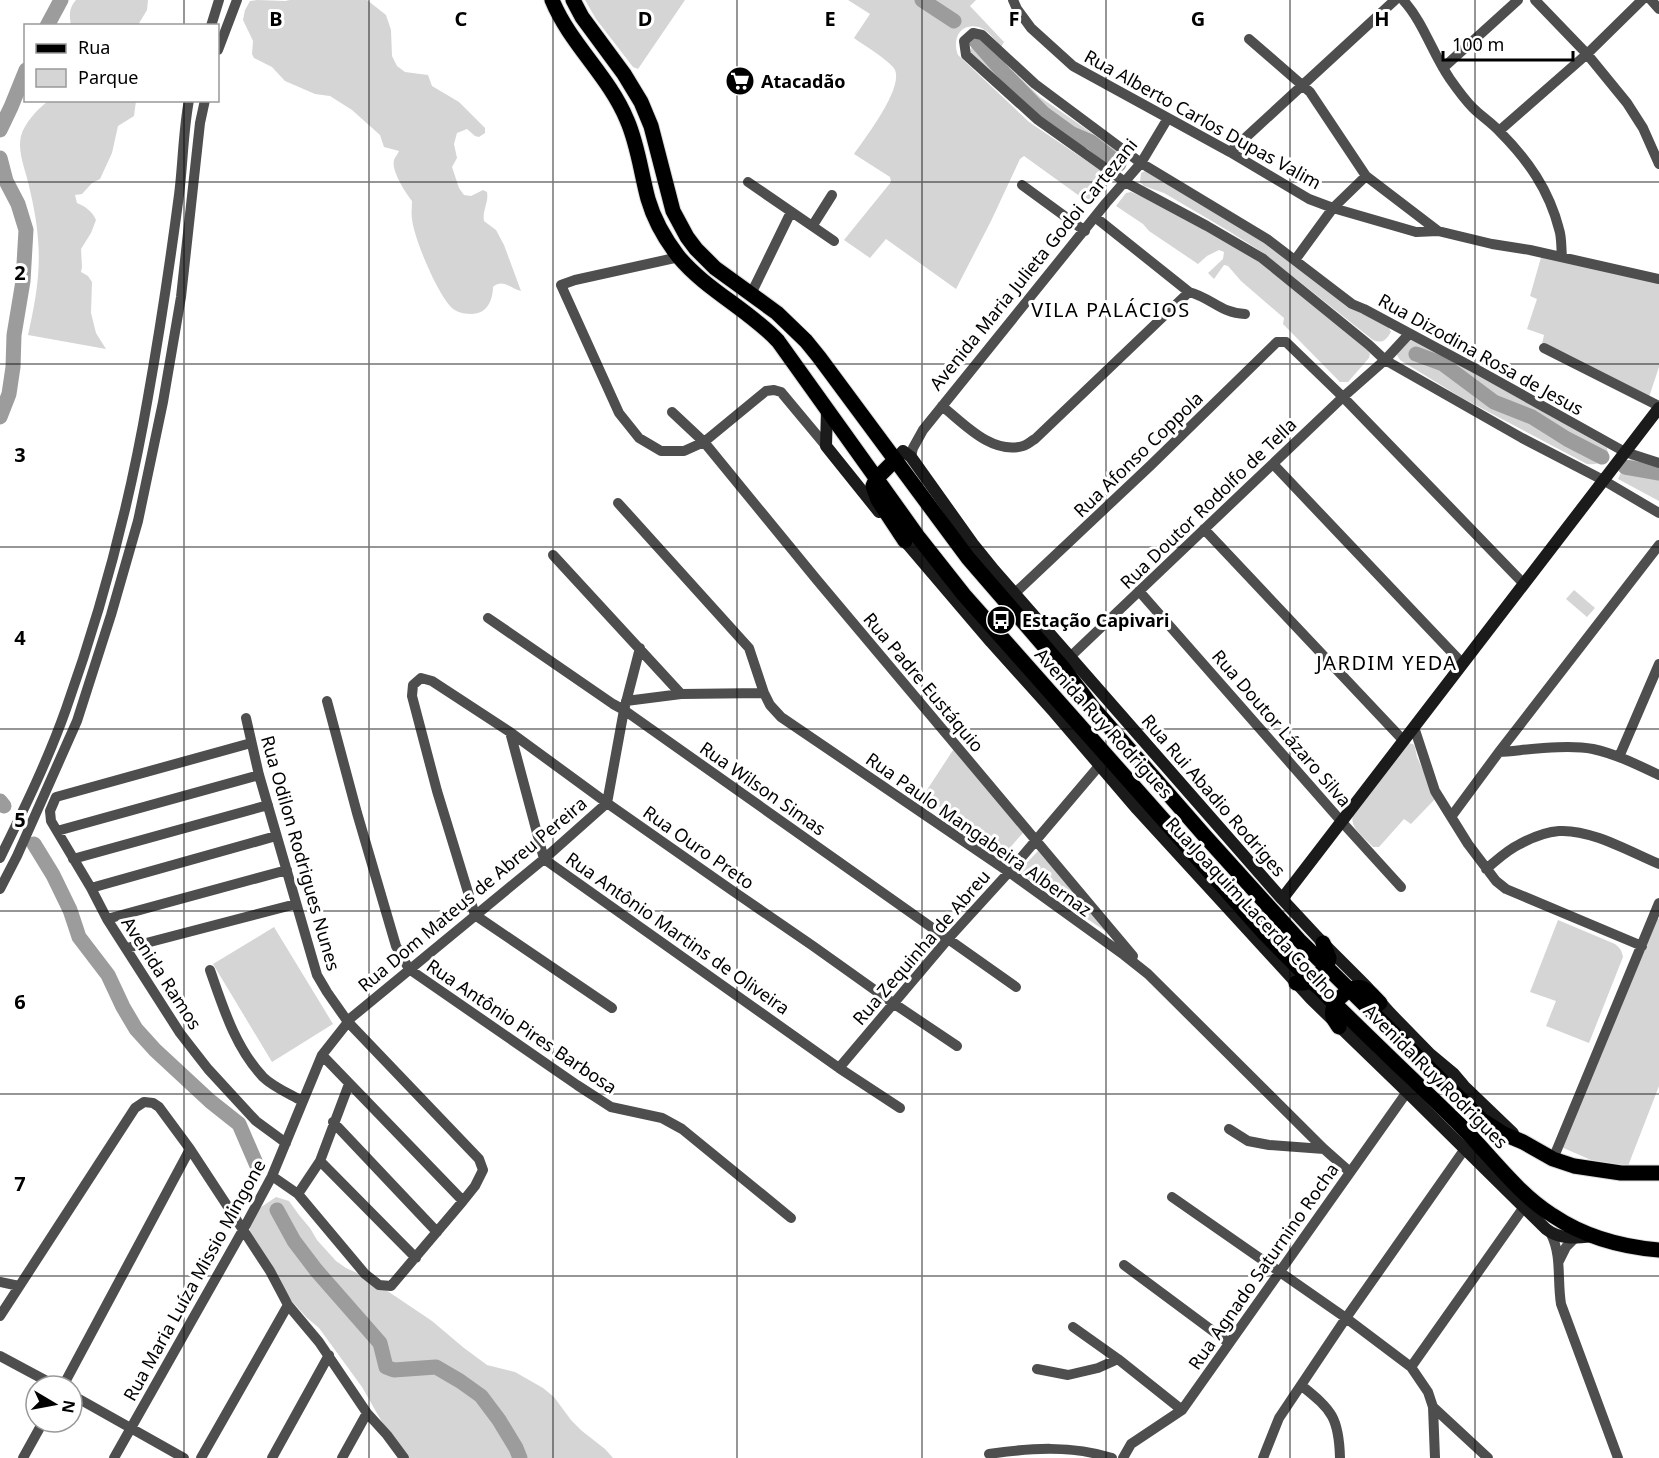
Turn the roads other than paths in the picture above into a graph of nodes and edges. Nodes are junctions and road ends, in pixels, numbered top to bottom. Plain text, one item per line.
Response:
1 (219, 0) edge
2 (237, 0) edge
3 (552, 0) edge
4 (573, 0) edge
5 (1013, 0) edge
6 (1395, 0) edge
7 (1403, 0) edge
8 (1518, 0) edge
9 (1535, 0) edge
10 (1642, 0) edge
11 (1651, 0) edge
12 (1659, 9) edge
13 (212, 24) edge
14 (1249, 39) dead end
15 (219, 47) edge
16 (1587, 54) junction
17 (1443, 68) junction
18 (1304, 85) junction
19 (189, 102) edge
20 (205, 102) edge
21 (1168, 118) junction
22 (1499, 131) junction
23 (1230, 152) junction
24 (1141, 163) junction
25 (1659, 164) edge
26 (1366, 176) junction
27 (748, 182) dead end
28 (1125, 182) junction
29 (1022, 185) dead end
30 (832, 195) dead end
31 (1333, 208) junction
32 (791, 212) junction
33 (1095, 217) junction
34 (813, 225) junction
35 (1084, 231) junction
36 (1441, 232) junction
37 (834, 241) dead end
38 (679, 257) junction
39 (1562, 257) junction
40 (1294, 260) junction
41 (1659, 279) edge
42 (1189, 292) junction
43 (751, 294) junction
44 (1245, 314) dead end
45 (1409, 334) junction
46 (1544, 348) dead end
47 (1385, 360) junction
48 (1343, 397) junction
49 (1658, 403) edge
50 (942, 406) junction
51 (827, 409) junction
52 (672, 412) dead end
53 (704, 442) junction
54 (826, 447) junction
55 (1625, 452) junction
56 (903, 456) junction
57 (1659, 463) edge
58 (1273, 464) junction
59 (876, 479) junction
60 (1603, 480) junction
61 (618, 503) dead end
62 (1659, 513) edge
63 (1204, 530) junction
64 (905, 541) junction
65 (1659, 545) edge
66 (553, 555) dead end
67 (1524, 584) junction
68 (1139, 591) junction
69 (1014, 594) junction
70 (488, 618) dead end
71 (640, 648) junction
72 (1070, 657) junction
73 (1462, 663) junction
74 (1659, 664) edge
75 (764, 693) junction
76 (681, 694) junction
77 (327, 701) dead end
78 (625, 705) junction
79 (246, 718) dead end
80 (1414, 727) junction
81 (510, 732) junction
82 (1404, 740) junction
83 (251, 743) junction
84 (50, 747) junction
85 (1499, 752) junction
86 (63, 753) junction
87 (1619, 757) junction
88 (1099, 766) junction
89 (259, 775) junction
90 (1659, 775) edge
91 (606, 803) junction
92 (268, 805) junction
93 (1450, 817) junction
94 (1341, 821) junction
95 (31, 822) junction
96 (54, 826) junction
97 (276, 836) junction
98 (1036, 841) junction
99 (0, 858) edge
100 (73, 859) junction
101 (544, 859) junction
102 (1659, 864) edge
103 (1486, 869) junction
104 (287, 870) junction
105 (1009, 872) junction
106 (1401, 887) dead end
107 (91, 888) junction
108 (0, 889) edge
109 (1282, 899) junction
110 (296, 903) junction
111 (1659, 903) edge
112 (475, 915) junction
113 (107, 919) junction
114 (948, 939) junction
115 (1323, 944) junction
116 (1642, 946) junction
117 (126, 948) junction
118 (1326, 967) junction
119 (409, 969) junction
120 (210, 970) dead end
121 (1149, 974) junction
122 (1312, 981) junction
123 (1296, 983) junction
124 (1017, 987) dead end
125 (1349, 991) junction
126 (893, 1003) junction
127 (1335, 1003) junction
128 (1380, 1003) junction
129 (612, 1008) dead end
130 (348, 1022) junction
131 (1339, 1027) junction
132 (957, 1046) dead end
133 (322, 1055) junction
134 (839, 1068) junction
135 (349, 1084) junction
136 (1407, 1092) junction
137 (302, 1101) junction
138 (900, 1108) dead end
139 (333, 1122) junction
140 (1229, 1129) dead end
141 (1523, 1142) junction
142 (286, 1143) junction
143 (190, 1149) junction
144 (1324, 1149) junction
145 (1464, 1150) junction
146 (1553, 1159) junction
147 (320, 1161) junction
148 (1350, 1172) junction
149 (1659, 1173) edge
150 (272, 1176) junction
151 (298, 1194) junction
152 (1172, 1197) dead end
153 (463, 1201) junction
154 (1524, 1208) junction
155 (791, 1218) dead end
156 (243, 1230) junction
157 (437, 1232) junction
158 (1551, 1234) junction
159 (1594, 1235) junction
160 (1575, 1238) junction
161 (1659, 1250) edge
162 (416, 1258) junction
163 (1559, 1262) junction
164 (1124, 1265) dead end
165 (1279, 1272) junction
166 (0, 1282) edge
167 (19, 1286) junction
168 (288, 1305) junction
169 (0, 1316) edge
170 (1346, 1318) junction
171 (1073, 1327) dead end
172 (1229, 1343) junction
173 (329, 1355) junction
174 (0, 1356) edge
175 (1118, 1359) junction
176 (1411, 1367) junction
177 (1037, 1369) dead end
178 (34, 1374) edge
179 (69, 1374) edge
180 (1302, 1386) junction
181 (84, 1402) edge
182 (1433, 1407) junction
183 (1182, 1410) junction
184 (367, 1413) junction
185 (131, 1427) junction
186 (36, 1434) edge
187 (989, 1454) dead end
188 (23, 1458) edge
189 (114, 1458) edge
190 (184, 1458) edge
191 (201, 1458) edge
192 (272, 1458) edge
193 (342, 1458) edge
194 (404, 1458) edge
195 (1112, 1458) edge
196 (1123, 1458) edge
197 (1263, 1458) edge
198 (1340, 1458) edge
199 (1435, 1458) edge
200 (1488, 1458) edge
201 (1618, 1458) edge

1 - 13 street
2 - 15 street
3 - 38 main road, Avenida Ruy Rodrigues
4 - 43 main road, Avenida Ruy Rodrigues
5 - 21 street, Rua Alberto Carlos Dupas Valim
6 - 18 street
7 - 17 street
8 - 17 street
9 - 16 street
10 - 16 street
11 - 12 street
14 - 18 street
16 - 22 street
16 - 25 street
17 - 22 street
18 - 23 street
18 - 26 street
19 - 84 street
20 - 86 street
21 - 23 street, Rua Alberto Carlos Dupas Valim
21 - 24 street, Avenida Maria Julieta Godoi Cartezani
22 - 39 street
23 - 31 street, Rua Alberto Carlos Dupas Valim
24 - 28 street, Avenida Maria Julieta Godoi Cartezani
24 - 28 street, Rua Dizodina Rosa de Jesus
24 - 40 street, Rua Dizodina Rosa de Jesus
26 - 31 street
26 - 36 street
27 - 32 street
28 - 33 street, Avenida Maria Julieta Godoi Cartezani
28 - 47 street
29 - 35 street
30 - 34 street
31 - 36 street, Rua Alberto Carlos Dupas Valim
31 - 40 street
32 - 34 street
32 - 43 street
33 - 35 street, Avenida Maria Julieta Godoi Cartezani
33 - 42 street
34 - 37 street
35 - 50 street, Avenida Maria Julieta Godoi Cartezani
36 - 39 street, Rua Alberto Carlos Dupas Valim
38 - 51 main road, Avenida Ruy Rodrigues
38 - 53 street
39 - 41 street, Rua Alberto Carlos Dupas Valim
40 - 45 street, Rua Dizodina Rosa de Jesus
42 - 44 street
42 - 50 street
43 - 56 main road, Avenida Ruy Rodrigues
45 - 47 street, Rua Doutor Rodolfo de Tella
45 - 55 street, Rua Dizodina Rosa de Jesus
46 - 49 street
47 - 48 street, Rua Doutor Rodolfo de Tella
47 - 60 street
48 - 58 street, Rua Doutor Rodolfo de Tella
48 - 67 street
48 - 69 street, Rua Afonso Coppola
49 - 55 street
50 - 56 street, Avenida Maria Julieta Godoi Cartezani
51 - 54 street
51 - 59 main road, Avenida Ruy Rodrigues
52 - 53 street, Rua Padre Eustáquio
53 - 54 street
53 - 98 street, Rua Padre Eustáquio
54 - 64 street, Rua Joaquim Lacerda Coelho
55 - 57 street, Rua Dizodina Rosa de Jesus
55 - 60 street
56 - 59 main road
56 - 69 street, Rua Rui Abadio Rodriges
56 - 118 main road, Avenida Ruy Rodrigues
58 - 63 street, Rua Doutor Rodolfo de Tella
58 - 73 street
59 - 64 main road
59 - 122 main road, Avenida Ruy Rodrigues
60 - 62 street
60 - 67 street
61 - 75 street, Rua Paulo Mangabeira Albernaz
63 - 68 street, Rua Doutor Rodolfo de Tella
63 - 82 street
64 - 88 street, Rua Joaquim Lacerda Coelho
65 - 85 street
66 - 71 street
67 - 73 street
68 - 72 street, Rua Doutor Rodolfo de Tella
68 - 94 street, Rua Doutor Lázaro Silva
69 - 72 street, Rua Rui Abadio Rodriges
70 - 78 street, Rua Wilson Simas
71 - 76 street
71 - 78 street, Rua Dom Mateus de Abreu Pereira
72 - 109 street, Rua Rui Abadio Rodriges
73 - 80 street
74 - 87 street
75 - 76 street
75 - 105 street, Rua Paulo Mangabeira Albernaz
76 - 78 street
77 - 119 street, Rua Antônio Pires Barbosa
78 - 91 street, Rua Dom Mateus de Abreu Pereira
78 - 114 street, Rua Wilson Simas
79 - 83 street, Rua Odilon Rodrigues Nunes
80 - 82 street
80 - 93 street
81 - 91 street, Rua Ouro Preto
81 - 101 street, Rua Antônio Martins de Oliveira
81 - 112 street, Rua Ouro Preto
82 - 94 street
83 - 89 street, Rua Odilon Rodrigues Nunes
83 - 96 street
84 - 86 street
84 - 99 street
85 - 87 street
85 - 93 street
86 - 95 street
87 - 90 street
88 - 98 street, Rua Zequinha de Abreu
88 - 123 street, Rua Joaquim Lacerda Coelho
89 - 92 street, Rua Odilon Rodrigues Nunes
89 - 96 street
91 - 101 street, Rua Dom Mateus de Abreu Pereira
91 - 126 street, Rua Ouro Preto
92 - 97 street, Rua Odilon Rodrigues Nunes
92 - 100 street
93 - 103 street
94 - 106 street, Rua Doutor Lázaro Silva
94 - 109 street
95 - 96 street
95 - 108 street
96 - 100 street, Avenida Ramos
97 - 104 street, Rua Odilon Rodrigues Nunes
97 - 107 street
98 - 105 street, Rua Zequinha de Abreu
98 - 121 street, Rua Padre Eustáquio
100 - 107 street, Avenida Ramos
101 - 112 street, Rua Dom Mateus de Abreu Pereira
101 - 134 street, Rua Antônio Martins de Oliveira
102 - 103 street
103 - 116 street
104 - 110 street, Rua Odilon Rodrigues Nunes
104 - 113 street
105 - 114 street, Rua Zequinha de Abreu
105 - 121 street, Rua Paulo Mangabeira Albernaz
107 - 113 street, Avenida Ramos
109 - 115 street, Rua Rui Abadio Rodriges
110 - 117 street
110 - 130 street, Rua Odilon Rodrigues Nunes
111 - 116 street
112 - 119 street, Rua Dom Mateus de Abreu Pereira
112 - 129 street
113 - 117 street, Avenida Ramos
114 - 124 street, Rua Wilson Simas
114 - 126 street, Rua Zequinha de Abreu
115 - 118 main road
115 - 128 street, Rua Rui Abadio Rodriges
116 - 146 street
117 - 142 street, Avenida Ramos
118 - 122 main road
118 - 125 main road, Avenida Ruy Rodrigues
119 - 130 street, Rua Dom Mateus de Abreu Pereira
119 - 155 street, Rua Antônio Pires Barbosa
120 - 137 street
121 - 144 street, Rua Paulo Mangabeira Albernaz
122 - 123 main road
122 - 127 main road, Avenida Ruy Rodrigues
123 - 131 street, Rua Joaquim Lacerda Coelho
125 - 127 main road
125 - 128 main road
125 - 141 main road, Avenida Ruy Rodrigues
126 - 132 street, Rua Ouro Preto
126 - 134 street, Rua Zequinha de Abreu
127 - 131 main road
127 - 159 main road, Avenida Ruy Rodrigues
128 - 141 street, Rua Rui Abadio Rodriges
130 - 133 street, Rua Maria Luíza Missio Mingone
130 - 153 street, Rua Odilon Rodrigues Nunes
131 - 136 street, Rua Joaquim Lacerda Coelho
133 - 135 street
133 - 137 street, Rua Maria Luíza Missio Mingone
134 - 138 street, Rua Antônio Martins de Oliveira
135 - 139 street
135 - 153 street
136 - 145 street, Rua Joaquim Lacerda Coelho
136 - 148 street, Rua Agnado Saturnino Rocha
137 - 142 street, Rua Maria Luíza Missio Mingone
139 - 147 street
139 - 157 street
140 - 144 street
141 - 146 main road, Avenida Ruy Rodrigues
142 - 150 street, Rua Maria Luíza Missio Mingone
143 - 156 street
143 - 167 street
143 - 179 street
144 - 148 street, Rua Paulo Mangabeira Albernaz
145 - 154 street, Rua Joaquim Lacerda Coelho
145 - 170 street
146 - 149 main road, Avenida Ruy Rodrigues
147 - 151 street
147 - 162 street
148 - 165 street, Rua Agnado Saturnino Rocha
150 - 151 street
150 - 156 street, Rua Maria Luíza Missio Mingone
151 - 162 street
152 - 165 street
153 - 157 street
154 - 158 street, Rua Joaquim Lacerda Coelho
154 - 176 street
156 - 168 street
156 - 185 street, Rua Maria Luíza Missio Mingone
157 - 162 street
158 - 160 street
158 - 163 street
159 - 160 street
159 - 161 main road, Avenida Ruy Rodrigues
160 - 163 street
163 - 201 street
164 - 172 street
165 - 170 street
165 - 172 street, Rua Agnado Saturnino Rocha
166 - 167 street
167 - 169 street
168 - 173 street
168 - 191 street
170 - 176 street
170 - 180 street
171 - 175 street
172 - 183 street, Rua Agnado Saturnino Rocha
173 - 184 street
173 - 192 street
174 - 178 street
175 - 177 street
175 - 183 street
176 - 182 street
180 - 197 street
180 - 198 street
181 - 185 street
182 - 199 street
182 - 200 street
183 - 196 street, Rua Agnado Saturnino Rocha
184 - 193 street
184 - 194 street
185 - 189 street, Rua Maria Luíza Missio Mingone
185 - 190 street
186 - 188 street
187 - 195 street

